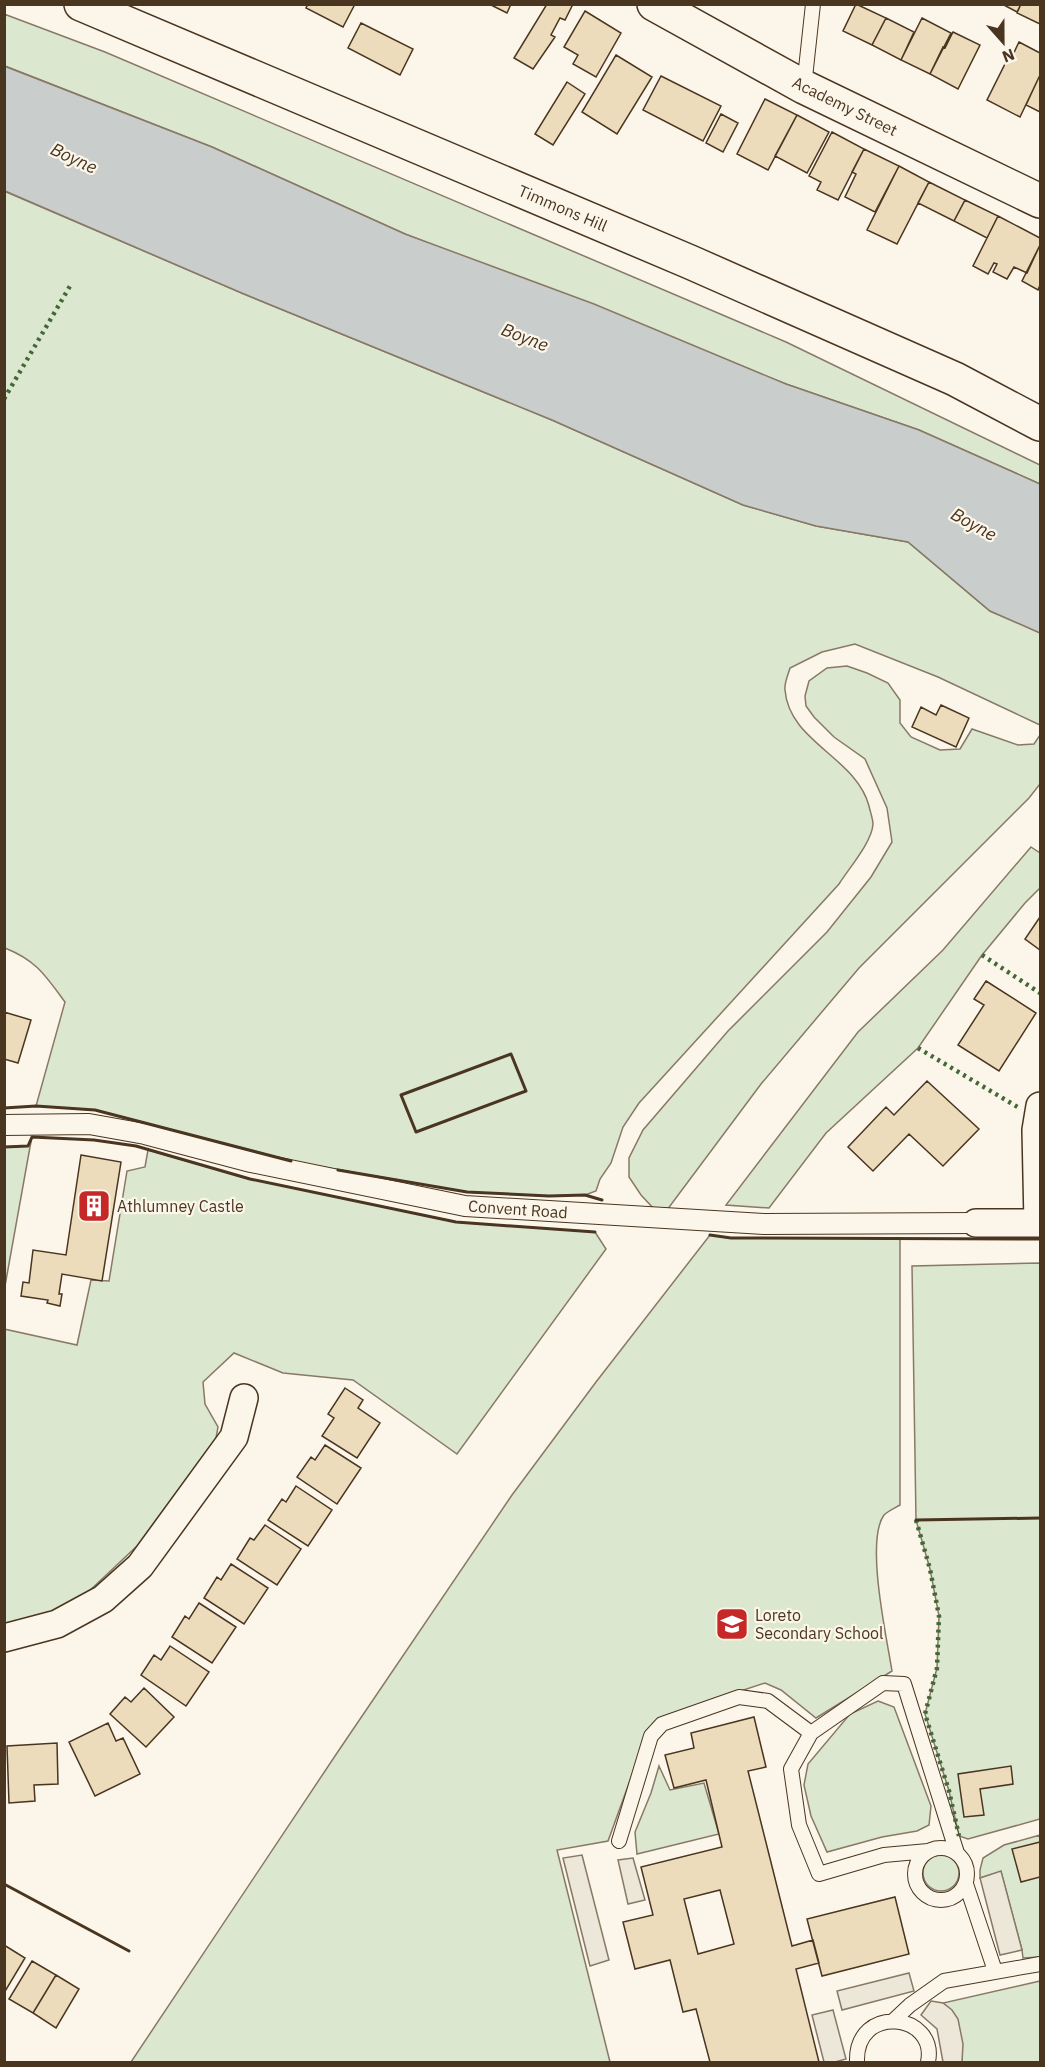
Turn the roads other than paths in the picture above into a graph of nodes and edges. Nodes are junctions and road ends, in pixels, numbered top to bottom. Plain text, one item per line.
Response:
1 (81, 4) edge
2 (654, 4) edge
3 (813, 4) edge
4 (112, 11) edge
5 (804, 87) junction
6 (1041, 201) edge
7 (1041, 424) edge
8 (1041, 1106) edge
9 (4, 1125) edge
10 (976, 1223) joint
11 (1039, 1223) edge
12 (244, 1398) dead end
13 (4, 1638) edge
14 (811, 1733) junction
15 (619, 1841) dead end
16 (928, 1851) junction
17 (957, 1853) junction
18 (966, 1884) junction
19 (1041, 1964) edge
20 (995, 1971) junction
21 (894, 2020) junction
22 (857, 2062) edge
23 (928, 2062) edge

1 - 4 main road, Timmons Hill
2 - 5 main road, Academy Street
3 - 5 lane
4 - 7 main road, Timmons Hill
5 - 6 main road, Academy Street
8 - 11 street
9 - 10 street, Convent Road
10 - 11 street, Convent Road
12 - 13 street
14 - 15 lane
14 - 16 lane
14 - 17 lane
16 - 17 lane
16 - 18 lane
17 - 18 lane
18 - 20 lane
19 - 20 lane
20 - 21 lane
21 - 22 lane
21 - 23 lane

